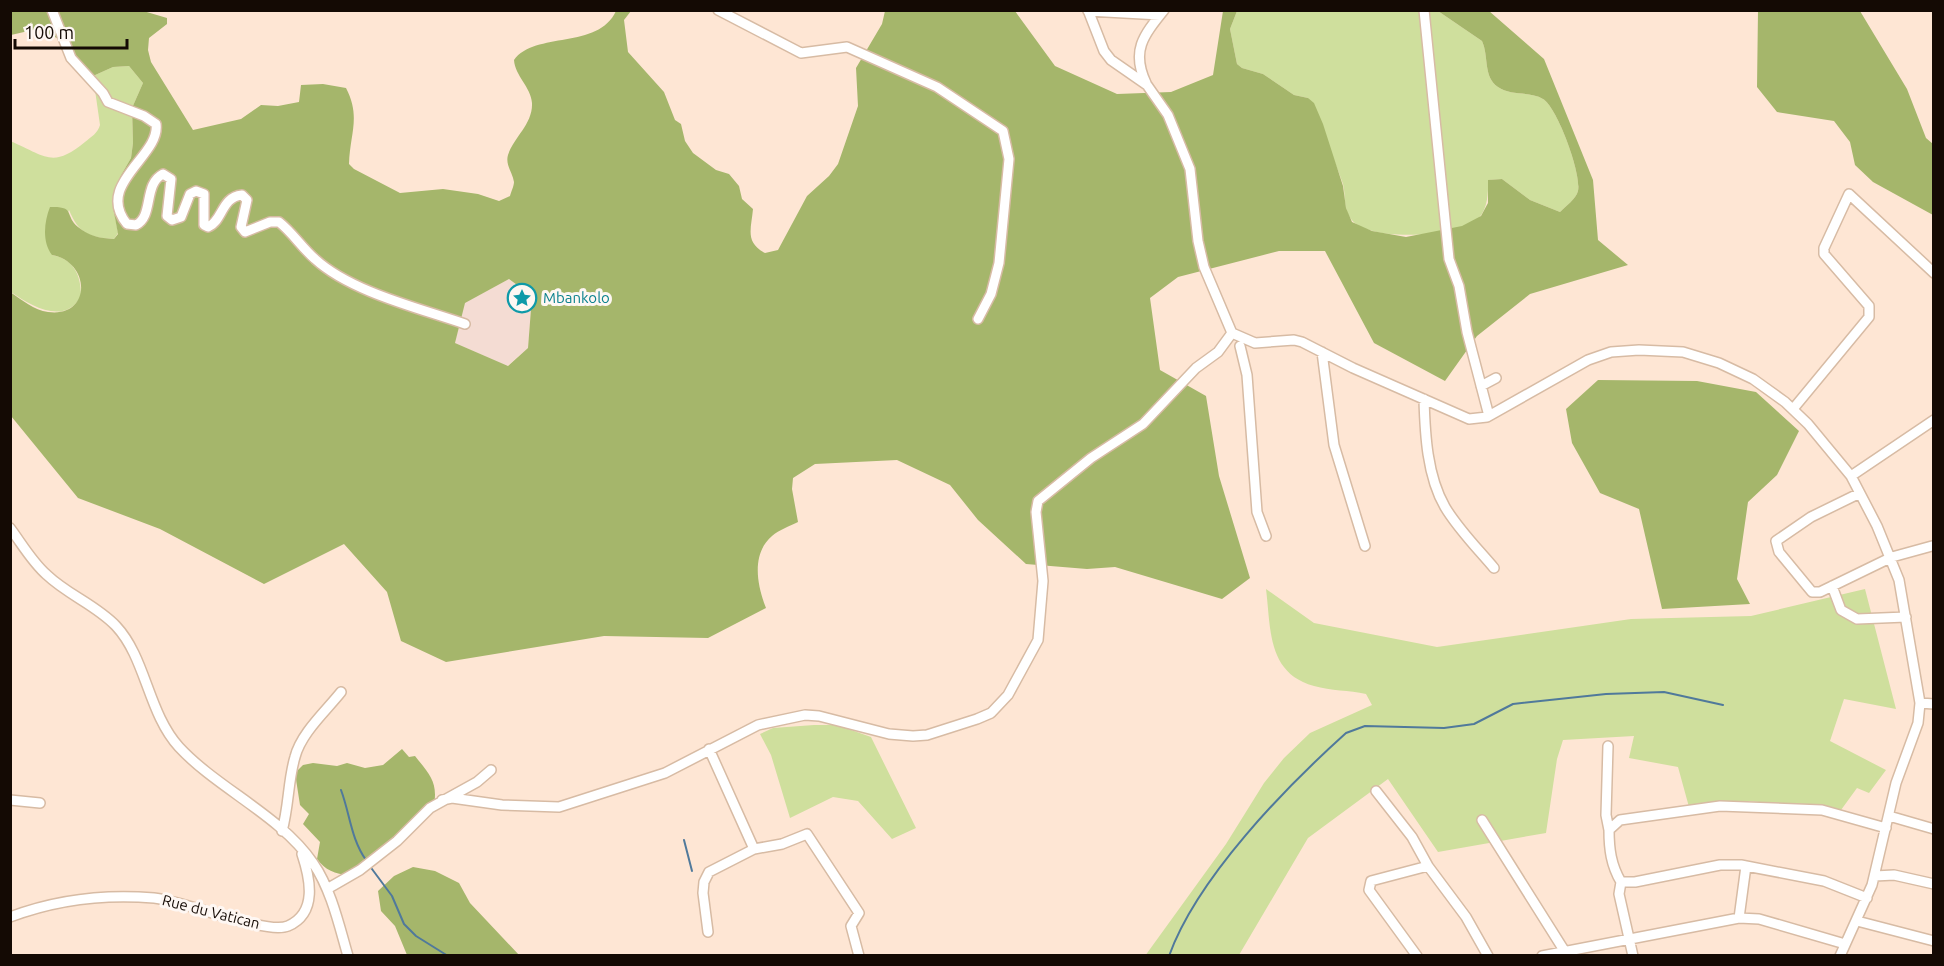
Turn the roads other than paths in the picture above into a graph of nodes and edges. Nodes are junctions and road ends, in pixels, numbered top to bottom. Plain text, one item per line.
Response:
1 (52, 10) edge
2 (718, 10) edge
3 (1424, 10) edge
4 (1088, 11) edge
5 (1162, 13) edge
6 (1147, 85) junction
7 (1934, 273) edge
8 (978, 319) dead end
9 (465, 324) dead end
10 (1232, 333) junction
11 (1255, 343) junction
12 (1240, 346) junction
13 (1218, 352) junction
14 (1322, 352) junction
15 (1496, 378) dead end
16 (1481, 386) junction
17 (1424, 399) junction
18 (1793, 409) junction
19 (1490, 416) junction
20 (1934, 420) edge
21 (1851, 476) junction
22 (1858, 494) junction
23 (10, 528) edge
24 (1266, 536) dead end
25 (1365, 546) dead end
26 (1932, 546) dead end
27 (1892, 557) junction
28 (1494, 568) dead end
29 (1832, 586) junction
30 (1906, 617) junction
31 (341, 692) dead end
32 (1920, 703) junction
33 (1934, 704) edge
34 (1608, 746) dead end
35 (709, 749) junction
36 (491, 770) dead end
37 (1376, 791) dead end
38 (10, 800) edge
39 (442, 800) junction
40 (40, 803) dead end
41 (1888, 816) junction
42 (1482, 820) dead end
43 (1886, 828) junction
44 (1934, 829) edge
45 (1609, 830) junction
46 (282, 831) junction
47 (300, 847) junction
48 (754, 849) junction
49 (1428, 866) junction
50 (1746, 866) junction
51 (1875, 876) junction
52 (1621, 882) junction
53 (1934, 884) edge
54 (327, 890) junction
55 (1868, 898) junction
56 (10, 917) edge
57 (1739, 918) junction
58 (1857, 921) junction
59 (708, 932) dead end
60 (1628, 939) junction
61 (1934, 941) edge
62 (1845, 944) junction
63 (1566, 953) edge
64 (348, 956) edge
65 (859, 956) edge
66 (1417, 956) edge
67 (1488, 956) edge
68 (1542, 956) edge
69 (1633, 956) edge
70 (1840, 956) edge

1 - 9 street
2 - 8 street
3 - 16 street
4 - 5 street
4 - 6 street
5 - 6 street
6 - 10 street
7 - 18 street
10 - 11 street
10 - 13 street
11 - 12 street
11 - 14 street
12 - 13 street
12 - 24 street
13 - 35 street
14 - 17 street
14 - 25 street
15 - 16 street
16 - 19 street
17 - 19 street
17 - 28 street
18 - 19 street
18 - 21 street
20 - 21 street
21 - 22 street
22 - 27 street
22 - 29 street
23 - 46 street
26 - 27 street
27 - 29 street
27 - 30 street
29 - 30 street
30 - 32 street
31 - 46 street
32 - 33 street
32 - 41 street
34 - 45 street
35 - 39 street
35 - 48 street
36 - 39 street
37 - 49 street
38 - 40 street
39 - 54 street
41 - 43 street
41 - 44 street
42 - 63 street
43 - 45 street
43 - 51 street
45 - 52 street
46 - 47 street
47 - 54 street
47 - 56 street, Rue du Vatican
48 - 59 street
48 - 65 street
49 - 66 street
49 - 67 street
50 - 52 street
50 - 55 street
50 - 57 street
51 - 53 street
51 - 55 street
52 - 60 street
54 - 64 street
55 - 58 street
57 - 60 street
57 - 62 street
58 - 61 street
58 - 62 street
60 - 63 street
60 - 69 street
62 - 70 street
63 - 68 street

